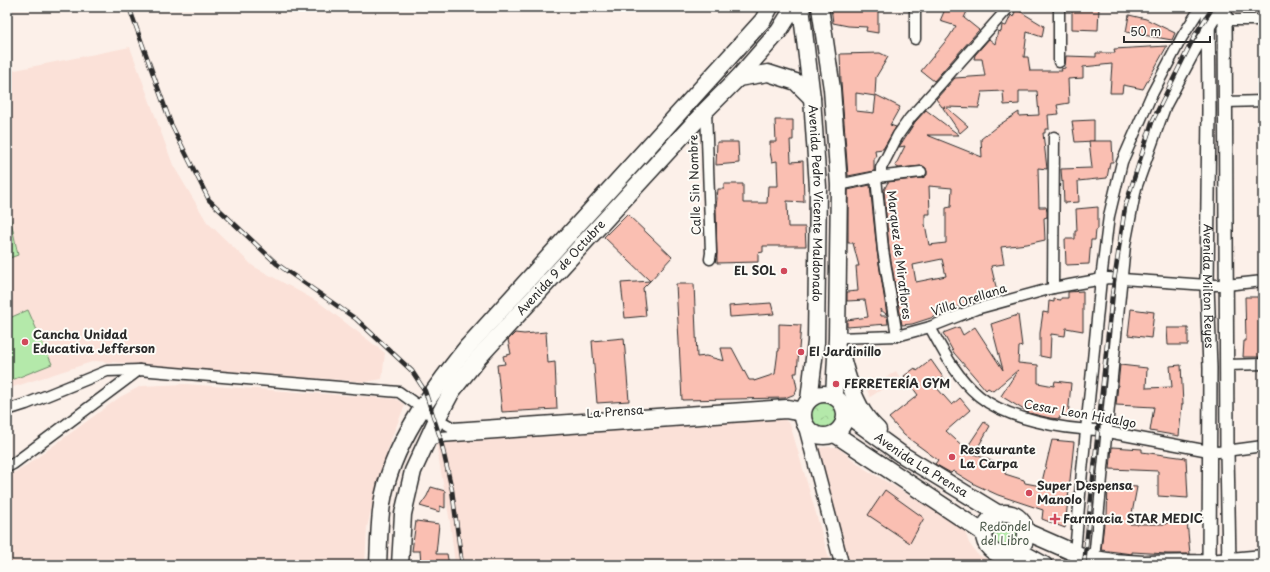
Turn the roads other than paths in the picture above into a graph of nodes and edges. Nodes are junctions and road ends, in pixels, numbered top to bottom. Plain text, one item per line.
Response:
1 (770, 7) edge
2 (794, 7) edge
3 (801, 7) edge
4 (820, 7) edge
5 (915, 7) edge
6 (1009, 7) edge
7 (1059, 7) edge
8 (1201, 7) edge
9 (1208, 7) edge
10 (1222, 7) edge
11 (1226, 14) edge
12 (1263, 20) edge
13 (1209, 29) junction
14 (915, 39) dead end
15 (1059, 62) dead end
16 (738, 78) junction
17 (812, 98) junction
18 (1263, 101) edge
19 (1226, 102) junction
20 (706, 110) junction
21 (1054, 137) dead end
22 (921, 172) dead end
23 (879, 177) junction
24 (839, 185) junction
25 (710, 259) dead end
26 (1104, 278) junction
27 (1122, 279) junction
28 (1263, 281) edge
29 (1207, 285) junction
30 (1226, 286) junction
31 (1052, 288) junction
32 (930, 327) junction
33 (897, 336) junction
34 (837, 338) junction
35 (1263, 364) edge
36 (1228, 365) junction
37 (139, 370) junction
38 (834, 396) junction
39 (422, 407) junction
40 (7, 410) edge
41 (805, 412) junction
42 (846, 414) junction
43 (437, 419) junction
44 (1086, 430) junction
45 (1106, 432) junction
46 (835, 434) junction
47 (428, 440) junction
48 (1263, 446) edge
49 (1218, 451) junction
50 (901, 454) junction
51 (7, 467) edge
52 (999, 514) junction
53 (984, 532) junction
54 (1027, 532) junction
55 (1075, 553) junction
56 (1014, 557) edge
57 (1263, 558) edge
58 (1094, 559) junction
59 (1209, 564) edge
60 (1230, 564) edge
61 (378, 565) edge
62 (400, 565) edge
63 (842, 565) edge
64 (1043, 565) edge

1 - 39 main road, Avenida 9 de Octubre
2 - 16 main road, Avenida 9 de Octubre
3 - 17 main road, Avenida Pedro Vicente Maldonado
4 - 24 main road, Avenida Pedro Vicente Maldonado
5 - 14 street
6 - 23 street
7 - 15 street
8 - 26 street
9 - 13 street, Avenida Milton Reyes
10 - 13 street
11 - 12 street
11 - 19 street, Avenida Milton Reyes
13 - 27 street
13 - 29 street, Avenida Milton Reyes
16 - 17 main road
16 - 20 main road, Avenida 9 de Octubre
17 - 41 main road, Avenida Pedro Vicente Maldonado
18 - 19 street
19 - 30 street, Avenida Milton Reyes
20 - 25 street, Calle Sin Nombre
20 - 43 main road, Avenida 9 de Octubre
21 - 31 street
22 - 23 street
23 - 24 street
23 - 33 street, Marquez de Miraflores
24 - 34 main road, Avenida Pedro Vicente Maldonado
26 - 27 street, Villa Orellana
26 - 31 street, Villa Orellana
26 - 44 street
27 - 29 street, Villa Orellana
27 - 45 street
28 - 30 street, Villa Orellana
29 - 30 street, Villa Orellana
29 - 49 street, Avenida Milton Reyes
30 - 36 street, Avenida Milton Reyes
31 - 32 street, Villa Orellana
32 - 33 street, Villa Orellana
32 - 44 street, Cesar Leon Hidalgo
33 - 34 street, Villa Orellana
34 - 38 main road, Avenida Pedro Vicente Maldonado
34 - 50 main road
35 - 36 street
36 - 49 street, Avenida Milton Reyes
37 - 39 street
37 - 40 street
37 - 51 street
38 - 41 main road
38 - 42 main road
39 - 43 street
39 - 61 main road, Avenida 9 de Octubre
41 - 43 street, La Prensa
41 - 46 main road
41 - 47 street, La Prensa
41 - 63 street
42 - 46 main road
42 - 50 main road, Avenida La Prensa
43 - 47 main road, Avenida 9 de Octubre
44 - 45 street, Cesar Leon Hidalgo
44 - 55 street
45 - 49 street, Cesar Leon Hidalgo
45 - 58 street
46 - 53 main road, Avenida La Prensa
47 - 62 main road, Avenida 9 de Octubre
48 - 49 street, Cesar Leon Hidalgo
49 - 59 street, Avenida Milton Reyes
49 - 60 street, Avenida Milton Reyes
50 - 52 main road, Avenida La Prensa
52 - 53 main road
52 - 54 main road
53 - 56 main road
54 - 55 main road
54 - 56 main road
55 - 58 main road
56 - 64 main road
57 - 60 main road
58 - 59 main road
59 - 60 main road

